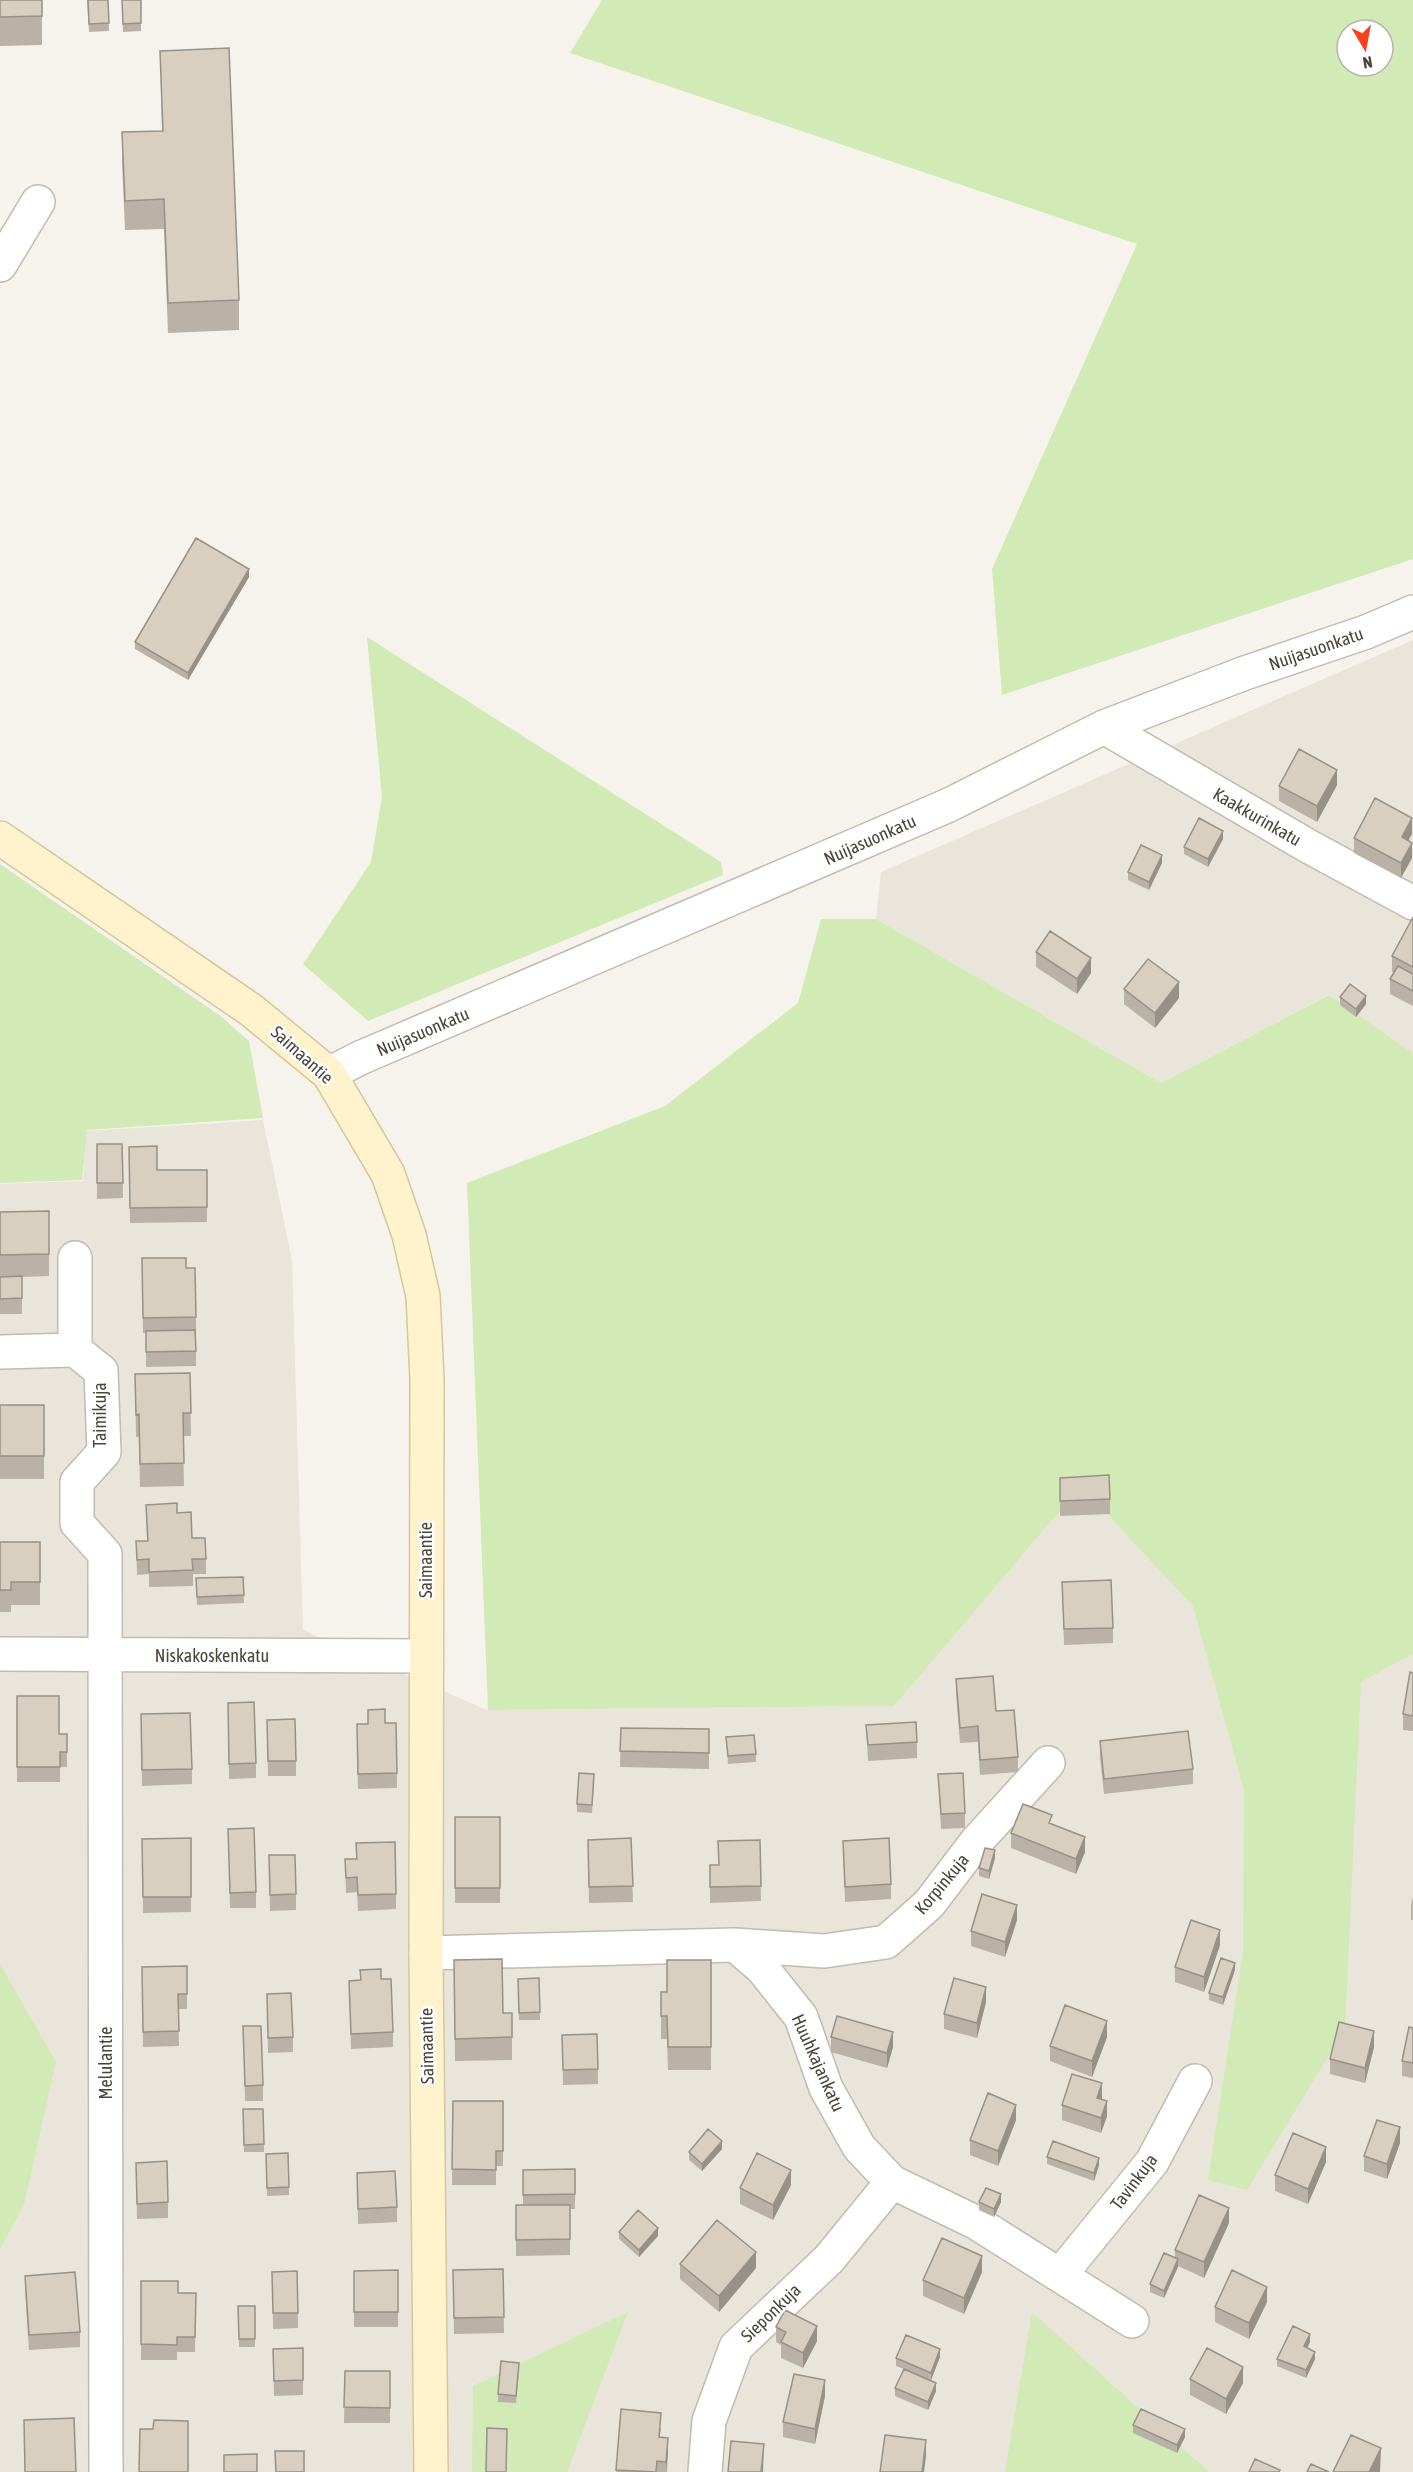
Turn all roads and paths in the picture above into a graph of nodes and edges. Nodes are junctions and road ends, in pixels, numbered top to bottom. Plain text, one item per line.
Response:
1 (38, 202) dead end
2 (0, 265) edge
3 (1413, 612) edge
4 (1104, 727) junction
5 (0, 838) edge
6 (1413, 903) edge
7 (329, 1074) junction
8 (75, 1258) dead end
9 (75, 1350) junction
10 (0, 1352) edge
11 (0, 1654) edge
12 (106, 1655) junction
13 (425, 1656) junction
14 (1048, 1763) dead end
15 (735, 1945) junction
16 (426, 1953) junction
17 (1195, 2081) dead end
18 (892, 2182) junction
19 (1060, 2275) junction
20 (1132, 2321) dead end
21 (106, 2472) edge
22 (431, 2472) edge
23 (705, 2472) edge

1 - 2 street
3 - 4 street, Nuijasuonkatu
4 - 6 street, Kaakkurinkatu
4 - 7 street, Nuijasuonkatu
5 - 7 street, Saimaantie
7 - 13 street, Saimaantie
8 - 9 street
9 - 10 street
9 - 12 street, Taimikuja
11 - 12 street, Niskakoskenkatu
12 - 13 street, Niskakoskenkatu
12 - 21 street, Melulantie
13 - 16 street, Saimaantie
14 - 15 street, Korpinkuja
15 - 16 street
15 - 18 street, Huuhkajankatu
16 - 22 street, Saimaantie
17 - 19 street, Tavinkuja
18 - 19 street, Huuhkajankatu
18 - 23 street, Sieponkuja
19 - 20 street, Huuhkajankatu

